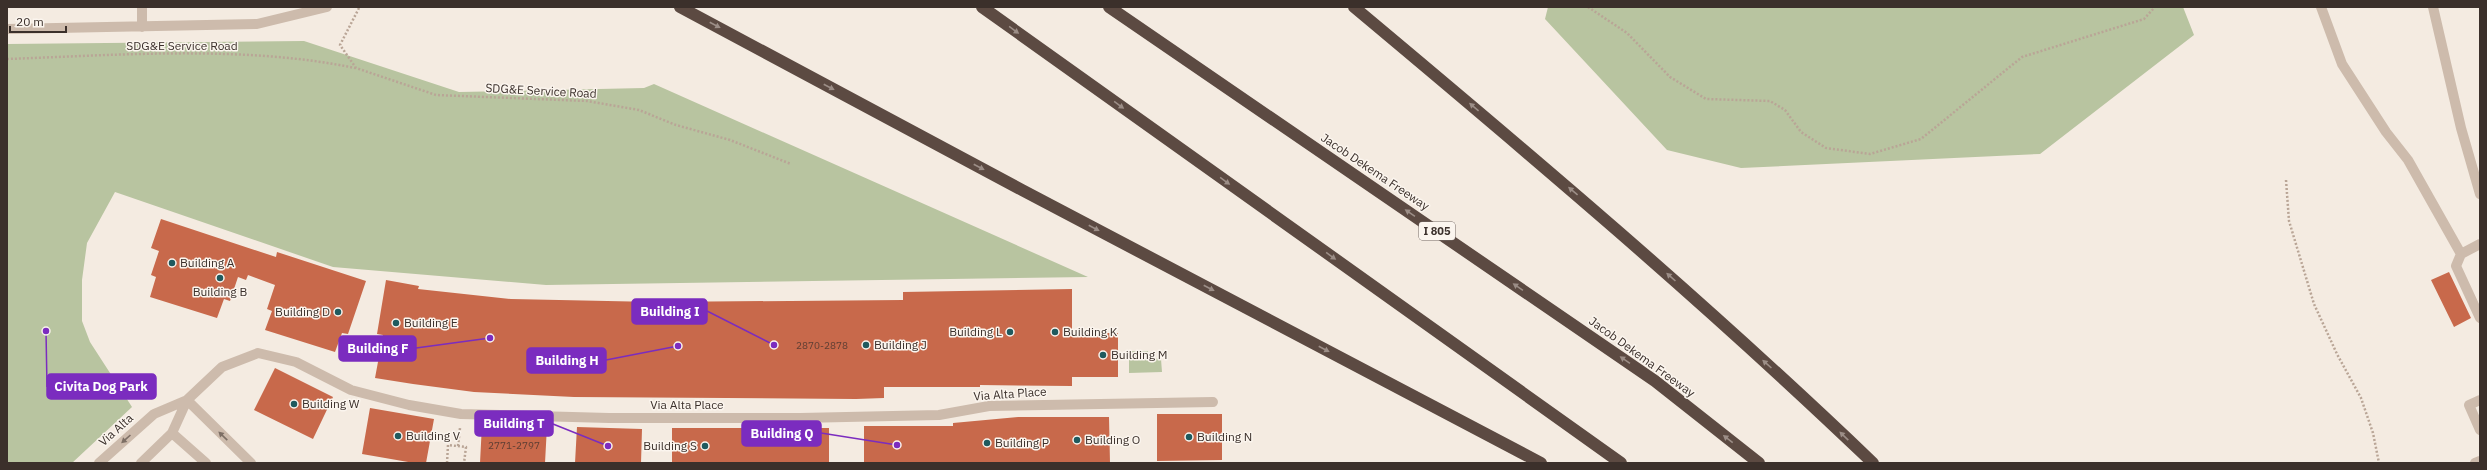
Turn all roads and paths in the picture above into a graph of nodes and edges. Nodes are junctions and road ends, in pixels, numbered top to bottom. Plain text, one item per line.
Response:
1 (142, 7) edge
2 (327, 7) edge
3 (680, 7) edge
4 (982, 7) edge
5 (1109, 7) edge
6 (1354, 7) edge
7 (1588, 7) edge
8 (2155, 7) edge
9 (2321, 7) edge
10 (2433, 7) edge
11 (359, 8) dead end
12 (142, 27) junction
13 (7, 29) edge
14 (7, 59) edge
15 (356, 68) junction
16 (791, 164) dead end
17 (2286, 180) dead end
18 (2480, 194) edge
19 (2480, 244) edge
20 (2461, 254) junction
21 (2480, 318) edge
22 (187, 400) junction
23 (2480, 400) edge
24 (1213, 402) dead end
25 (460, 425) dead end
26 (2480, 430) edge
27 (172, 433) junction
28 (458, 446) junction
29 (2480, 461) edge
30 (99, 463) edge
31 (141, 463) edge
32 (206, 463) edge
33 (251, 463) edge
34 (447, 463) edge
35 (464, 463) edge
36 (1541, 463) edge
37 (1621, 463) edge
38 (1759, 463) edge
39 (1872, 463) edge
40 (2379, 463) edge
41 (2475, 463) edge

1 - 12 street
2 - 12 street
3 -> 36 highway
4 -> 37 highway
38 -> 5 highway, Jacob Dekema Freeway / I 805
39 -> 6 highway
7 - 8 path
9 - 20 street
10 - 18 street
11 - 15 path
12 - 13 street
14 - 15 path, SDG&E Service Road
15 - 16 path, SDG&E Service Road
17 - 40 path
19 - 20 street
20 - 21 street
22 - 24 street, Via Alta Place
22 - 27 street
22 -> 30 street, Via Alta
33 -> 22 street
23 - 26 street
25 - 28 path
27 - 31 street
27 - 32 street
28 - 34 path
28 - 35 path
29 - 41 street

